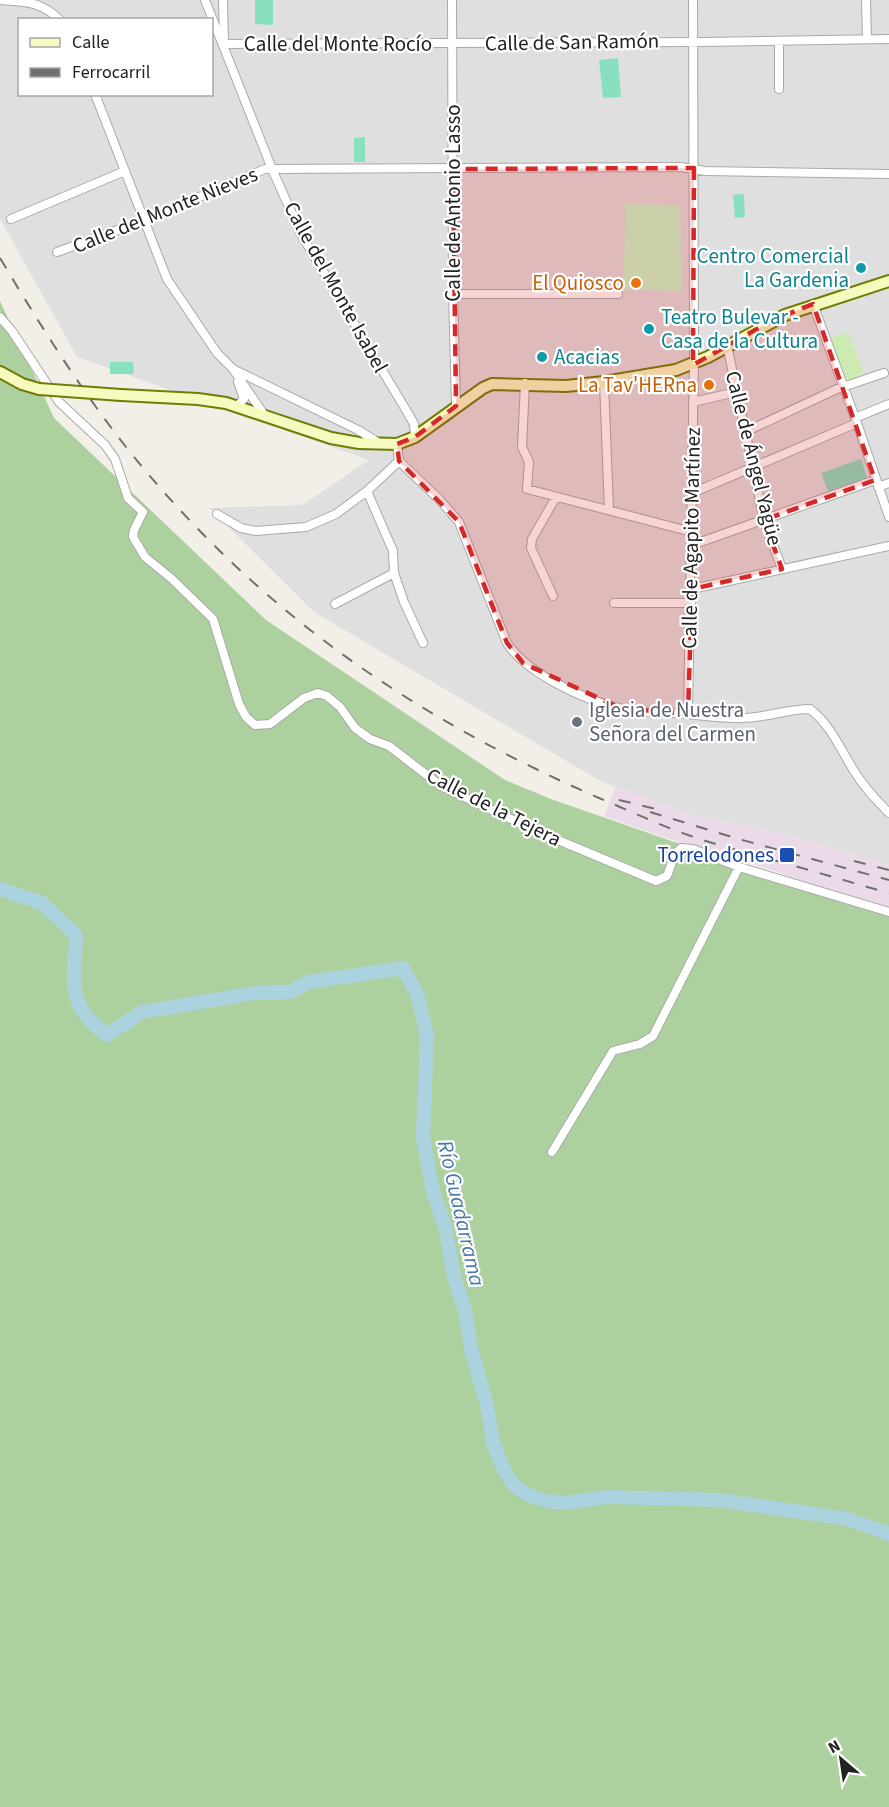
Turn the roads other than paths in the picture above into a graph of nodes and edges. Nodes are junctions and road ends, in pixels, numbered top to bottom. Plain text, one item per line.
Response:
1 (0, 0) edge
2 (205, 0) edge
3 (223, 0) edge
4 (452, 0) edge
5 (693, 0) edge
6 (866, 0) edge
7 (33, 1) edge
8 (58, 18) edge
9 (213, 18) edge
10 (213, 19) edge
11 (867, 39) junction
12 (889, 39) edge
13 (779, 41) junction
14 (693, 42) junction
15 (452, 44) junction
16 (224, 45) junction
17 (779, 88) dead end
18 (96, 96) edge
19 (694, 168) junction
20 (272, 169) junction
21 (453, 169) junction
22 (124, 171) junction
23 (889, 174) edge
24 (11, 219) dead end
25 (145, 220) junction
26 (57, 252) dead end
27 (889, 281) edge
28 (453, 294) junction
29 (618, 294) dead end
30 (813, 304) junction
31 (0, 317) edge
32 (727, 345) junction
33 (694, 362) junction
34 (233, 369) junction
35 (0, 372) edge
36 (884, 373) dead end
37 (604, 382) junction
38 (525, 384) junction
39 (844, 387) junction
40 (736, 392) junction
41 (693, 402) junction
42 (889, 404) edge
43 (237, 406) junction
44 (456, 406) junction
45 (266, 417) junction
46 (856, 421) junction
47 (745, 432) junction
48 (415, 437) junction
49 (381, 444) junction
50 (398, 444) junction
51 (399, 461) junction
52 (752, 468) junction
53 (889, 483) edge
54 (877, 484) junction
55 (367, 491) junction
56 (692, 493) junction
57 (556, 496) junction
58 (609, 510) junction
59 (217, 514) dead end
60 (889, 517) edge
61 (764, 520) junction
62 (692, 532) junction
63 (692, 544) junction
64 (889, 546) edge
65 (782, 569) junction
66 (394, 573) junction
67 (692, 589) junction
68 (553, 596) dead end
69 (614, 603) dead end
70 (691, 603) junction
71 (335, 604) dead end
72 (423, 643) dead end
73 (688, 714) junction
74 (889, 813) edge
75 (739, 867) junction
76 (889, 912) edge
77 (552, 1152) dead end

1 - 7 street
2 - 9 street, Calle del Monte Isabel
3 - 16 street
4 - 15 street, Calle de Antonio Lasso
5 - 14 street, Calle de Agapito Martínez
6 - 11 street
7 - 8 street
10 - 16 street, Calle del Monte Isabel
11 - 12 street, Calle de San Ramón
11 - 13 street, Calle de San Ramón
13 - 14 street, Calle de San Ramón
13 - 17 street
14 - 15 street, Calle de San Ramón
14 - 19 street, Calle de Agapito Martínez
15 - 16 street, Calle del Monte Rocío
15 - 21 street, Calle de Antonio Lasso
16 - 20 street, Calle del Monte Isabel
18 - 22 street
19 - 21 street, Calle del Monte Nieves
19 - 23 street, Calle del Monte Nieves
19 - 33 street, Calle de Agapito Martínez
20 - 21 street, Calle del Monte Nieves
20 - 25 street, Calle del Monte Nieves
20 - 48 street, Calle del Monte Isabel
21 - 28 street, Calle de Antonio Lasso
22 - 24 street
22 - 25 street
25 - 26 street, Calle del Monte Nieves
25 - 34 street
27 - 30 main road
28 - 29 street
28 - 44 street, Calle de Antonio Lasso
30 - 32 main road
30 - 39 street
31 - 75 street, Calle de la Tejera
32 - 33 main road
32 - 40 street, Calle de Ángel Yagüe
33 - 37 main road
33 - 41 street, Calle de Agapito Martínez
34 - 43 street
34 - 45 street
34 - 49 street
35 - 43 main road, bridge
36 - 39 street
37 - 38 main road
37 - 58 street
38 - 44 main road
38 - 57 street
39 - 46 street
39 - 47 street
40 - 41 street
40 - 47 street, Calle de Ángel Yagüe
41 - 56 street, Calle de Agapito Martínez
42 - 46 street
43 - 45 main road
44 - 48 main road
45 - 49 main road
46 - 52 street
46 - 54 street
47 - 52 street, Calle de Ángel Yagüe
48 - 50 main road
49 - 50 main road
50 - 51 street
51 - 55 street
51 - 73 street
52 - 56 street
52 - 61 street, Calle de Ángel Yagüe
53 - 54 street
54 - 60 street
54 - 61 street
55 - 59 street
55 - 66 street
56 - 62 street, Calle de Agapito Martínez
57 - 58 street
57 - 68 street
58 - 62 street
61 - 63 street
61 - 65 street, Calle de Ángel Yagüe
62 - 63 street, Calle de Agapito Martínez
63 - 67 street, Calle de Agapito Martínez
64 - 65 street
65 - 67 street
66 - 71 street
66 - 72 street
67 - 70 street, Calle de Agapito Martínez
69 - 70 street
70 - 73 street, Calle de Agapito Martínez
73 - 74 street
75 - 76 street, Calle de la Tejera
75 - 77 street

